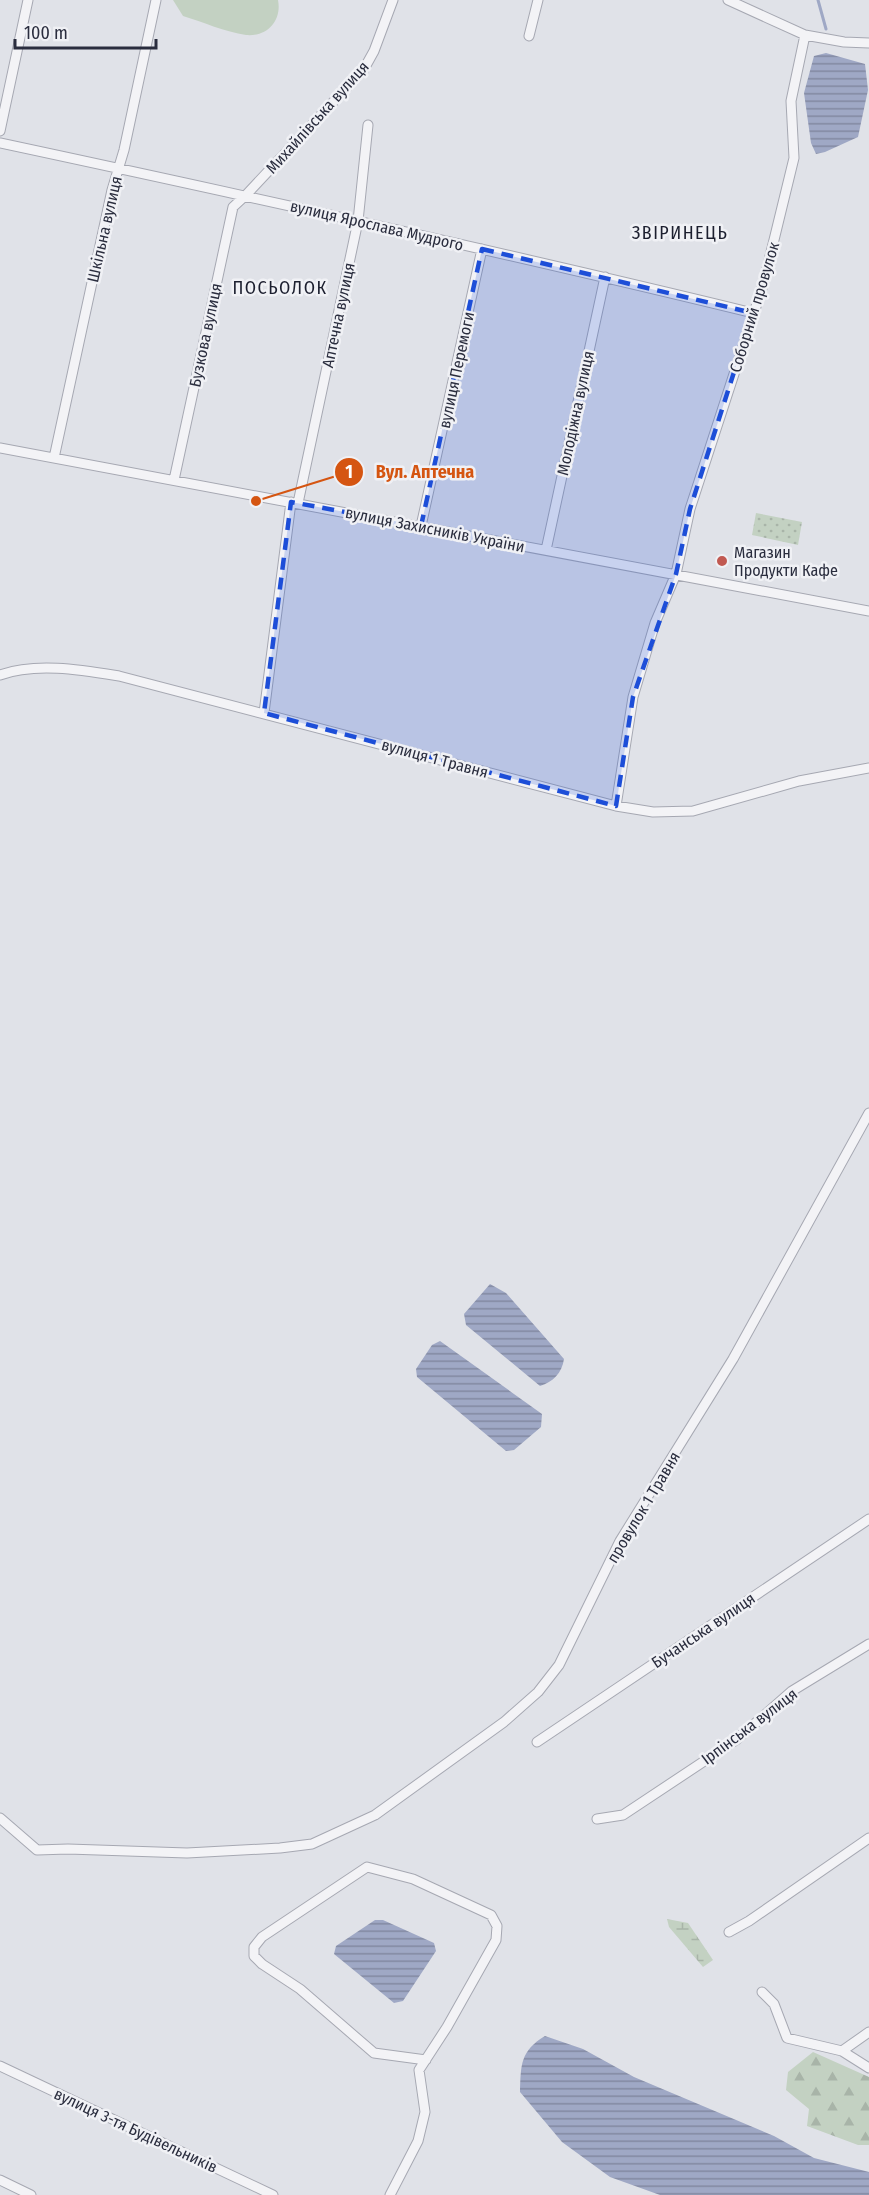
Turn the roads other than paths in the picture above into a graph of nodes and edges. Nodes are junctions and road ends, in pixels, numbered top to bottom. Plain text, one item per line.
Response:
1 (28, 0) edge
2 (156, 0) edge
3 (393, 0) edge
4 (538, 0) edge
5 (728, 0) edge
6 (805, 35) junction
7 (529, 36) dead end
8 (869, 43) edge
9 (368, 125) dead end
10 (0, 132) edge
11 (0, 143) edge
12 (119, 168) junction
13 (246, 195) junction
14 (358, 221) junction
15 (482, 249) junction
16 (605, 277) junction
17 (753, 313) junction
18 (0, 448) edge
19 (54, 458) junction
20 (174, 480) junction
21 (295, 502) junction
22 (422, 526) junction
23 (546, 550) junction
24 (676, 574) junction
25 (869, 611) edge
26 (0, 675) edge
27 (264, 713) junction
28 (869, 768) edge
29 (616, 806) junction
30 (869, 1113) edge
31 (869, 1519) edge
32 (869, 1644) edge
33 (537, 1742) dead end
34 (0, 1818) edge
35 (597, 1819) dead end
36 (869, 1838) edge
37 (729, 1932) dead end
38 (762, 1992) dead end
39 (869, 2032) edge
40 (842, 2051) junction
41 (426, 2060) junction
42 (0, 2066) edge
43 (869, 2068) edge
44 (0, 2181) edge
45 (18, 2192) edge
46 (31, 2195) edge
47 (273, 2195) edge
48 (390, 2195) edge

1 - 10 street
2 - 12 street, Шкільна вулиця
3 - 13 street, Михайлівська вулиця
4 - 7 street
5 - 6 street
6 - 8 street
6 - 17 street, Соборний провулок
9 - 14 street, Аптечна вулиця
11 - 12 street, вулиця Ярослава Мудрого
12 - 13 street, вулиця Ярослава Мудрого
12 - 19 street, Шкільна вулиця
13 - 14 street, вулиця Ярослава Мудрого
13 - 20 street, Бузкова вулиця
14 - 15 street, вулиця Ярослава Мудрого
14 - 21 street, Аптечна вулиця
15 - 16 street, вулиця Ярослава Мудрого
15 - 22 street, вулиця Перемоги
16 - 17 street, вулиця Ярослава Мудрого
16 - 23 street, Молодіжна вулиця
17 - 24 street, Соборний провулок
18 - 19 street, вулиця Захисників України
19 - 20 street, вулиця Захисників України
20 - 21 street, вулиця Захисників України
21 - 22 street, вулиця Захисників України
21 - 27 street, Аптечна вулиця
22 - 23 street, вулиця Захисників України
23 - 24 street, вулиця Захисників України
24 - 25 street, вулиця Захисників України
24 - 29 street, Соборний провулок
26 - 27 street, вулиця 1 Травня
27 - 29 street, вулиця 1 Травня
28 - 29 street, вулиця 1 Травня
30 - 34 street, провулок 1 Травня
31 - 33 street, Бучанська вулиця
32 - 35 street, Ірпінська вулиця
36 - 37 street
38 - 40 street
39 - 40 street
40 - 43 street
41 - 41 street
41 - 48 street
42 - 47 street, вулиця 3-тя Будівельників
44 - 45 street
45 - 46 street

